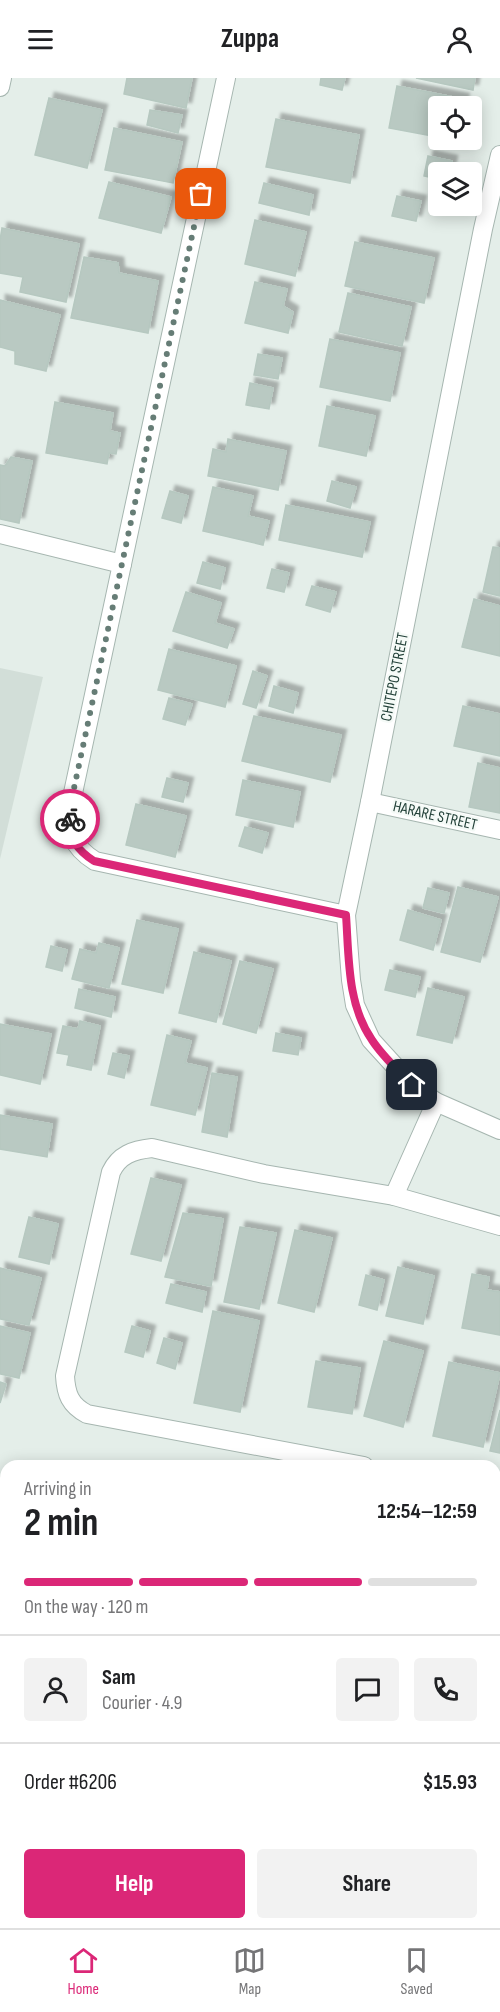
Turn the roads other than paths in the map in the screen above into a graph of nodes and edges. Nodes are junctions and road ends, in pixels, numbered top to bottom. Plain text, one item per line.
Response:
1 (2, 78) edge
2 (226, 78) edge
3 (0, 87) edge
4 (500, 155) edge
5 (491, 230) edge
6 (0, 534) edge
7 (122, 564) junction
8 (370, 801) junction
9 (500, 830) edge
10 (346, 915) junction
11 (436, 1102) junction
12 (500, 1130) edge
13 (394, 1196) junction
14 (500, 1226) edge
15 (332, 1460) edge

1 - 3 street
2 - 7 street
4 - 5 street, CHITEPO STREET
5 - 8 street, CHITEPO STREET
6 - 7 street
7 - 10 street
8 - 9 street, HARARE STREET
8 - 10 street, CHITEPO STREET
10 - 11 street, CHITEPO STREET
11 - 12 street, CHITEPO STREET
11 - 13 street
13 - 14 street
13 - 15 street

